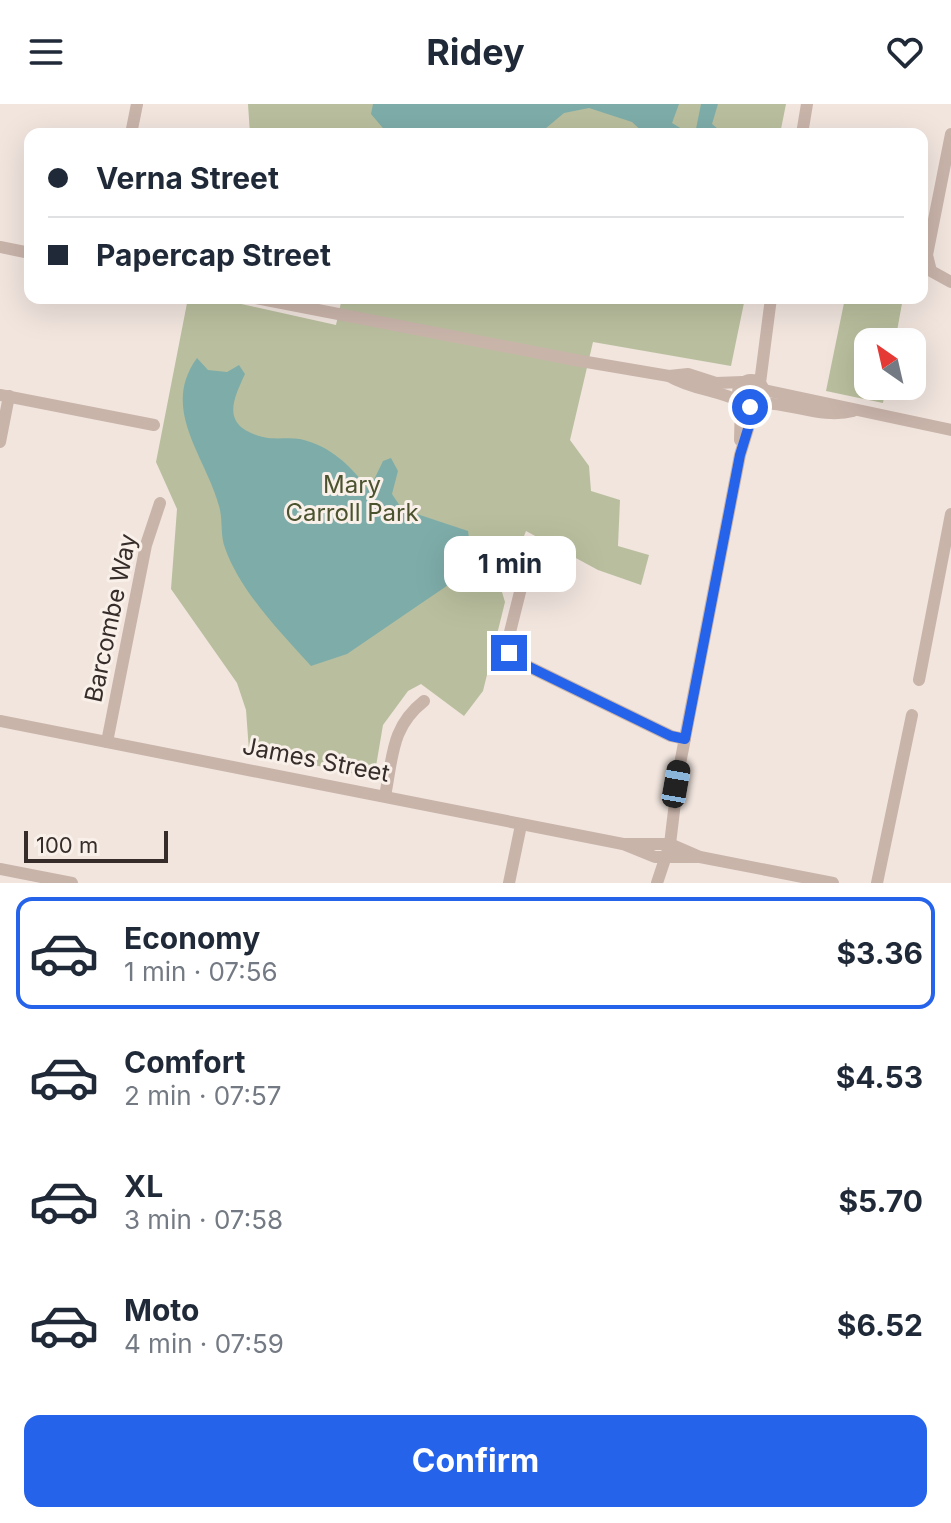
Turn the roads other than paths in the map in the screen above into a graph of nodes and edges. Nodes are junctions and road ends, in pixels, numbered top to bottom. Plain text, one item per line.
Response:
1 (137, 104) edge
2 (807, 104) edge
3 (132, 128) edge
4 (803, 128) edge
5 (951, 134) edge
6 (0, 247) edge
7 (928, 250) edge
8 (24, 252) edge
9 (928, 259) edge
10 (951, 282) edge
11 (288, 304) edge
12 (770, 304) edge
13 (669, 376) junction
14 (755, 391) junction
15 (4, 396) edge
16 (740, 402) junction
17 (154, 425) dead end
18 (951, 430) edge
19 (0, 442) edge
20 (740, 455) junction
21 (160, 503) dead end
22 (951, 514) edge
23 (529, 556) dead end
24 (919, 680) dead end
25 (424, 701) dead end
26 (912, 715) dead end
27 (0, 721) edge
28 (685, 739) junction
29 (107, 742) junction
30 (385, 796) junction
31 (521, 825) junction
32 (664, 843) junction
33 (623, 844) junction
34 (700, 857) junction
35 (661, 858) junction
36 (0, 869) edge
37 (72, 883) edge
38 (509, 883) edge
39 (656, 883) edge
40 (833, 883) edge
41 (877, 883) edge

1 - 3 street
2 - 4 street
5 - 7 street
6 - 8 street
9 - 10 street
11 - 13 street
12 - 14 street
13 - 14 street
13 - 16 street
14 - 16 street
14 - 16 street
14 - 18 street
14 - 20 street
15 - 17 street
15 - 19 street
16 - 20 street
20 - 28 street
21 - 29 street, Barcombe Way
22 - 24 street
23 - 28 street
25 - 30 street
26 - 41 street
27 - 29 street, James Street
28 - 32 street
29 - 30 street, James Street
30 - 31 street, James Street
31 - 33 street, James Street
31 - 38 street
32 - 33 street, James Street
32 - 34 street, James Street
32 - 35 street
33 - 35 street, James Street
34 - 35 street, James Street
34 - 40 street, James Street
35 - 39 street
36 - 37 street

